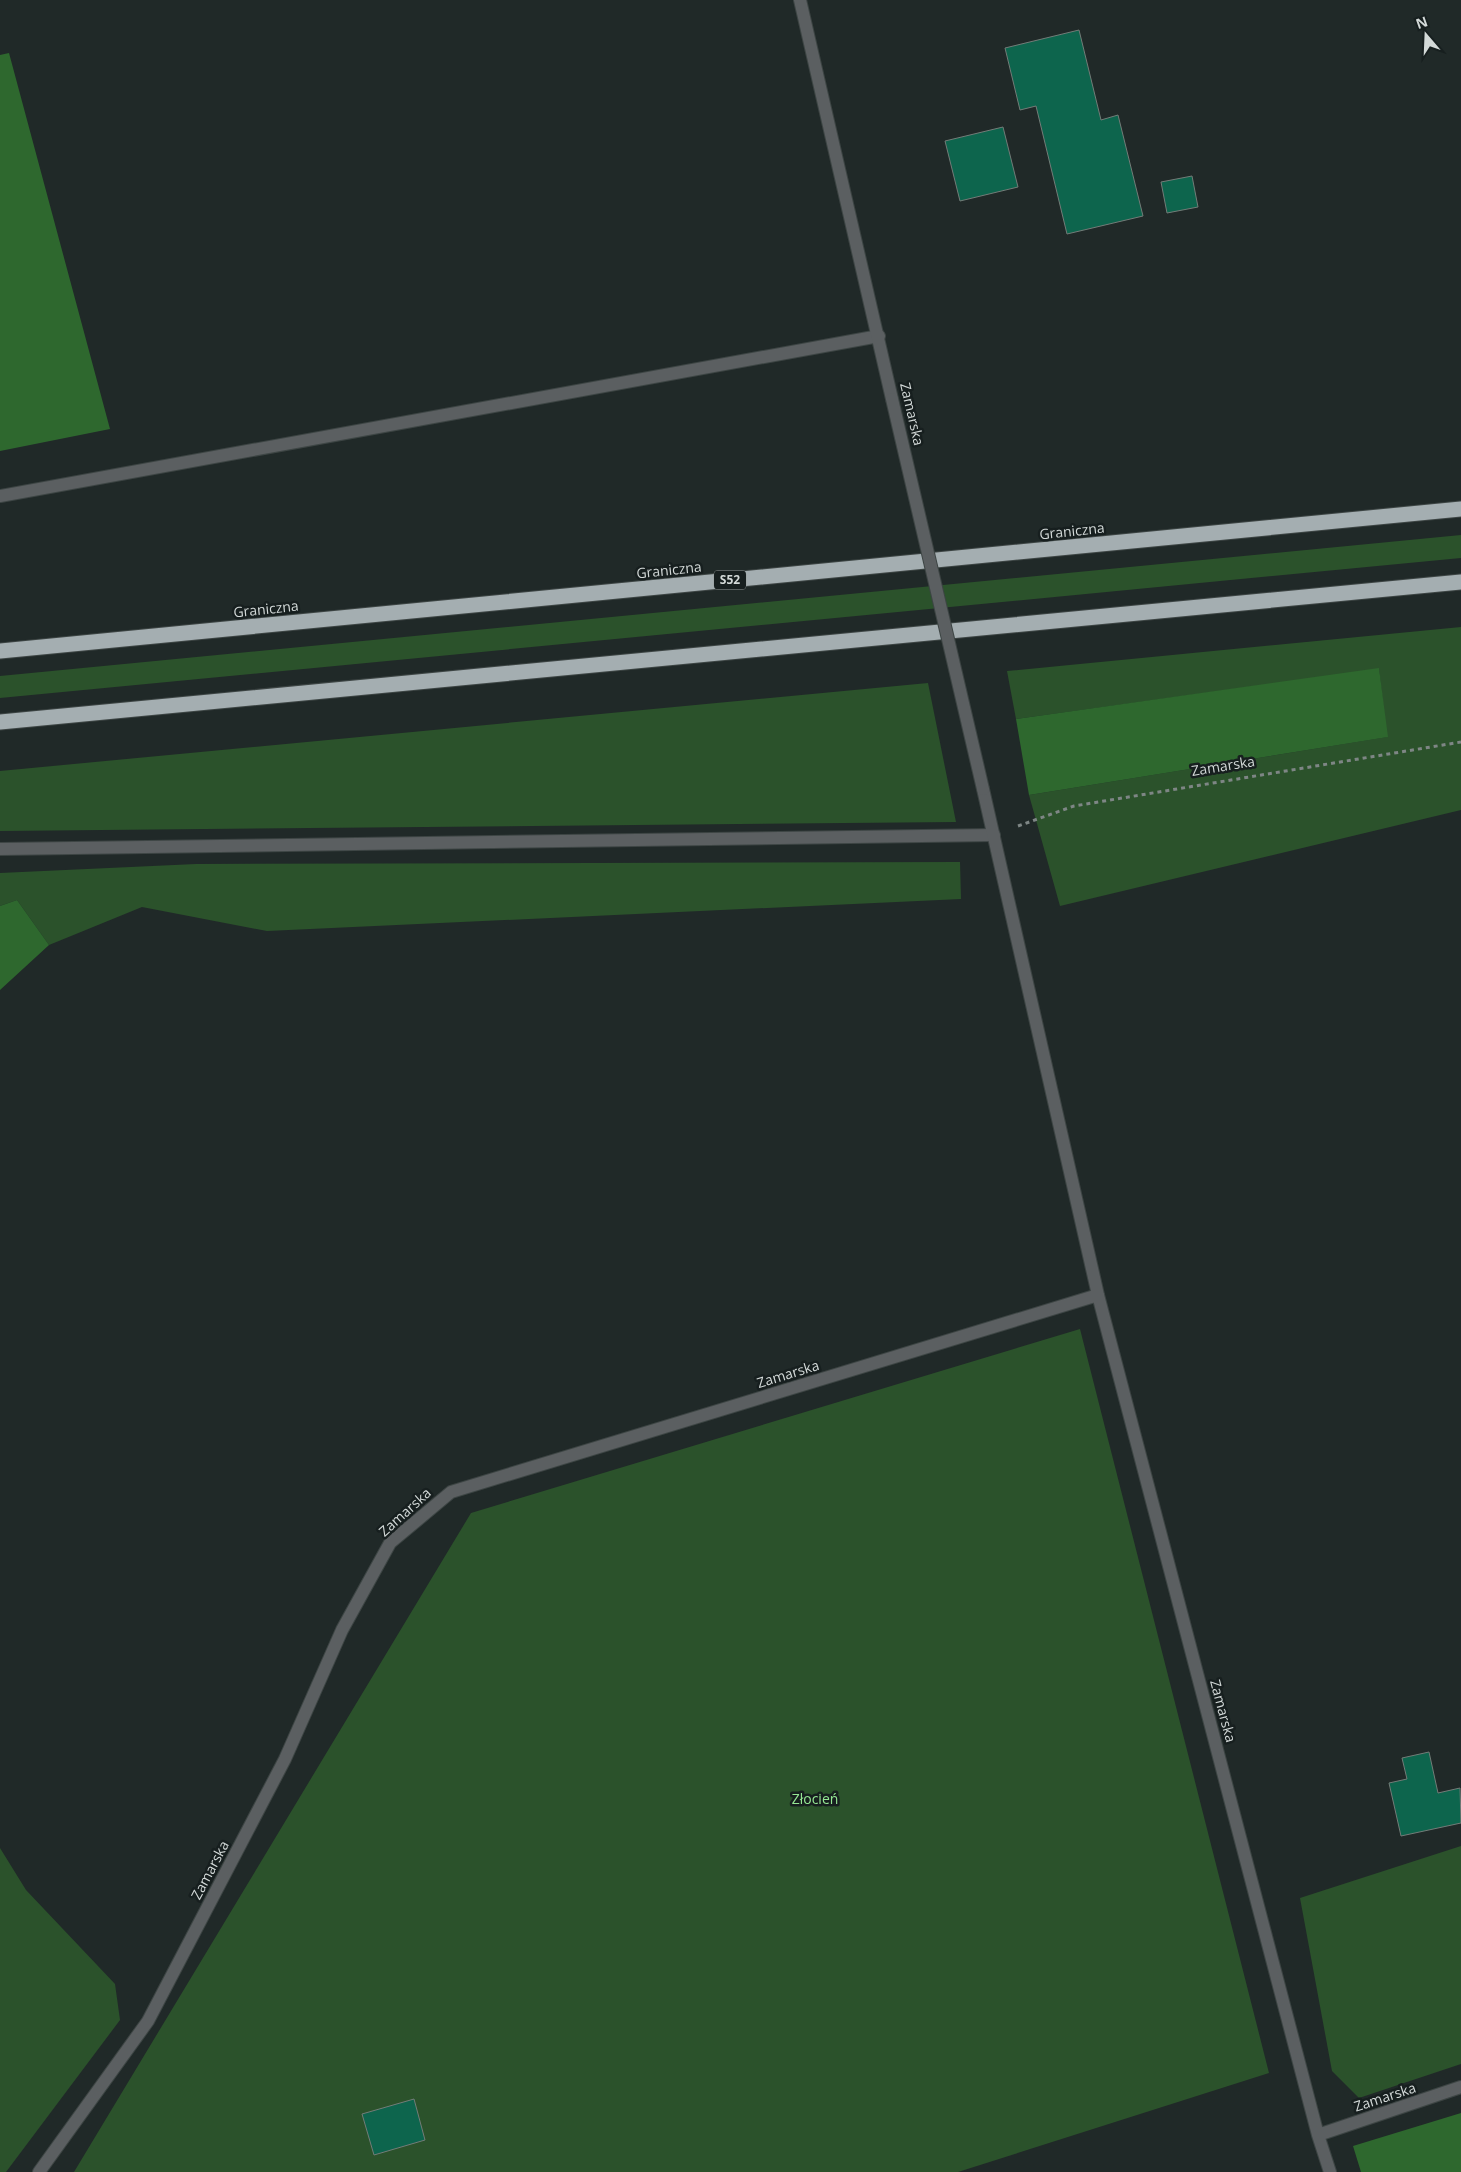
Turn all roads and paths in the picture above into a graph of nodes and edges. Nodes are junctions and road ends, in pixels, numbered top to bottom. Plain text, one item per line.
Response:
1 (800, 0) edge
2 (879, 336) junction
3 (0, 496) edge
4 (1461, 509) edge
5 (1461, 582) edge
6 (0, 651) edge
7 (0, 722) edge
8 (1461, 742) edge
9 (994, 835) junction
10 (0, 849) edge
11 (1098, 1295) junction
12 (1461, 2087) edge
13 (1318, 2135) junction
14 (39, 2172) edge
15 (1330, 2172) edge

1 - 2 street, Zamarska
2 - 3 street
2 - 9 street, Zamarska, bridge
4 - 6 highway, Graniczna / S52
5 - 7 highway
8 - 9 path, Zamarska
9 - 10 street
9 - 11 street, Zamarska
11 - 13 street, Zamarska
11 - 14 street, Zamarska
12 - 13 street, Zamarska
13 - 15 street, Zamarska

